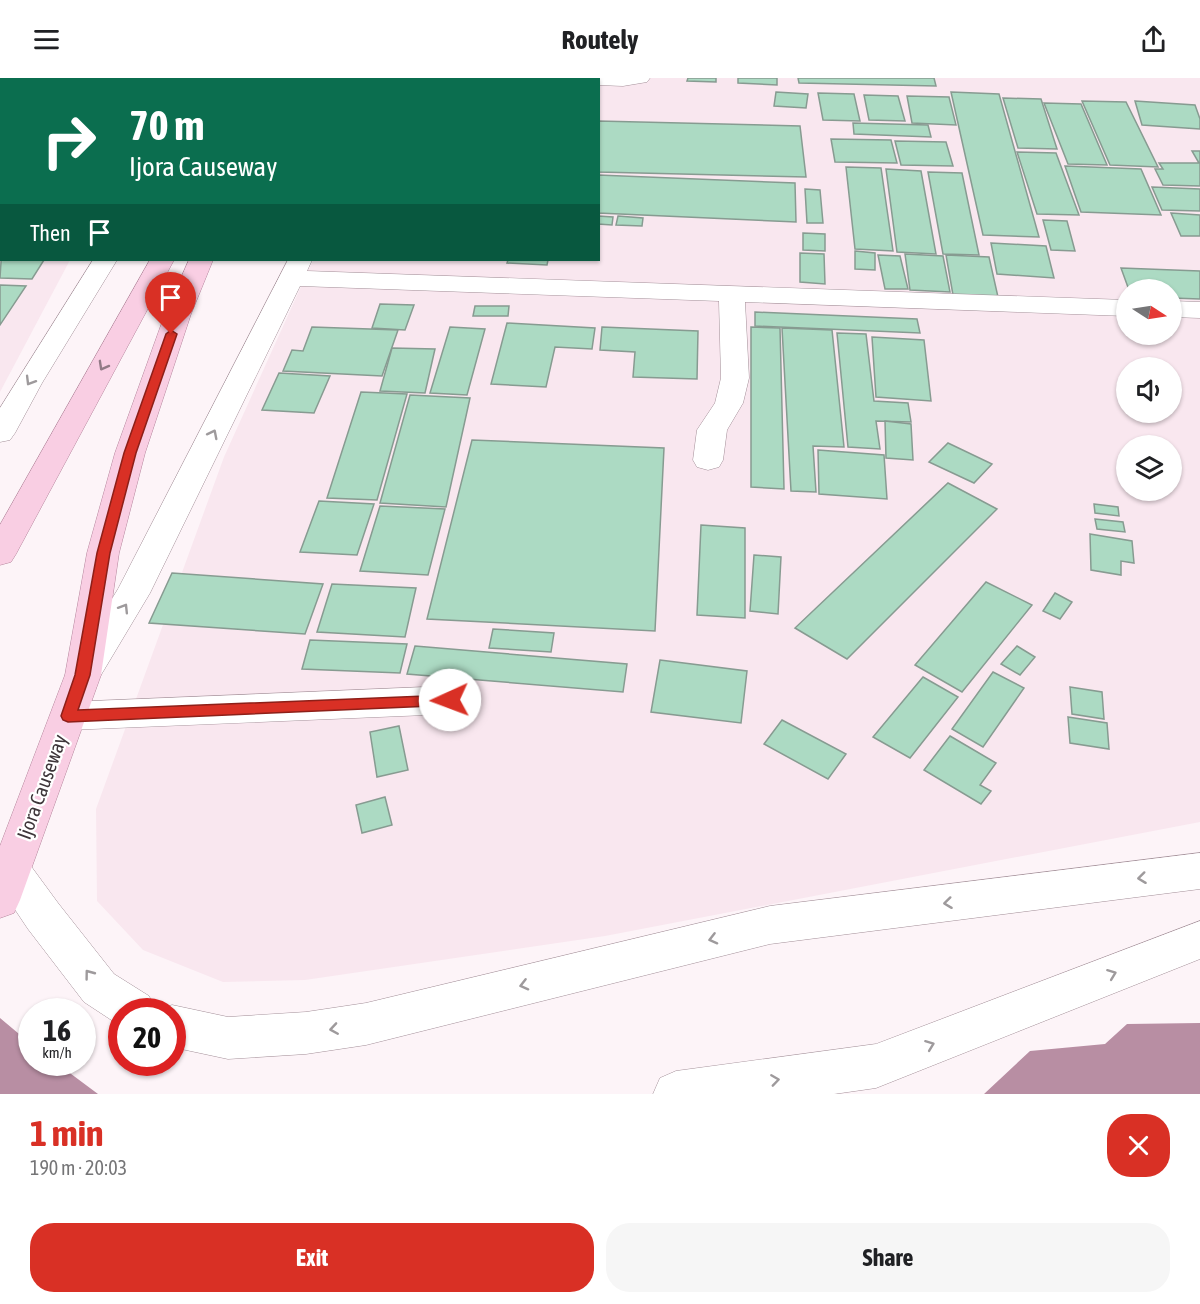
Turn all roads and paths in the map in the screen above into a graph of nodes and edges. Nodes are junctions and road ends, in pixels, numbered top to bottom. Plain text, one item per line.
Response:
1 (640, 78) edge
2 (600, 79) edge
3 (104, 261) edge
4 (141, 261) edge
5 (161, 261) edge
6 (201, 261) edge
7 (295, 269) edge
8 (732, 294) junction
9 (1116, 308) edge
10 (1182, 309) edge
11 (1200, 310) edge
12 (120, 336) junction
13 (0, 433) edge
14 (708, 460) dead end
15 (0, 554) edge
16 (83, 675) junction
17 (450, 700) dead end
18 (68, 716) junction
19 (1200, 871) edge
20 (6, 885) edge
21 (1200, 940) edge
22 (114, 998) edge
23 (186, 1029) edge
24 (676, 1094) edge

1 - 2 street
3 -> 13 street
4 - 12 main road
5 - 12 main road
6 - 16 main road, Ijora Causeway
7 - 8 street
16 -> 7 street
8 - 9 street
8 - 14 street
10 - 11 street
12 -> 15 main road
16 - 18 main road, Ijora Causeway
17 - 18 street
18 - 20 main road, Ijora Causeway
19 -> 23 street
22 -> 20 street
24 -> 21 street

